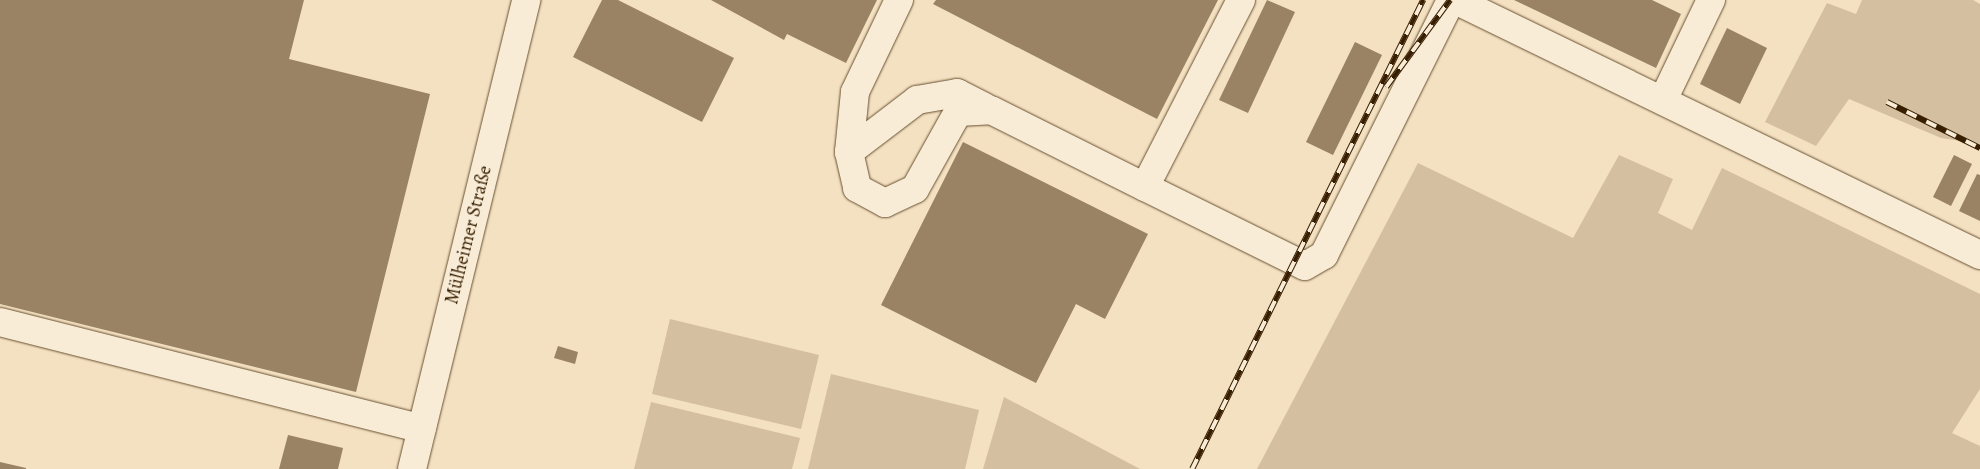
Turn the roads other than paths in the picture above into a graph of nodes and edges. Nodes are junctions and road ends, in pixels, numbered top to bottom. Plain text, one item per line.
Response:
1 (526, 0) edge
2 (900, 0) edge
3 (1241, 0) edge
4 (1451, 0) edge
5 (1455, 0) edge
6 (1712, 0) edge
7 (1664, 98) junction
8 (991, 110) junction
9 (849, 152) junction
10 (1145, 188) junction
11 (1980, 255) edge
12 (0, 322) edge
13 (422, 430) junction
14 (412, 469) edge

1 - 13 street, Mülheimer Straße
2 - 9 street
3 - 10 street
4 - 10 street
5 - 7 street
6 - 7 street
7 - 11 street
8 - 9 street
8 - 9 street
8 - 10 street
12 - 13 street
13 - 14 street, Mülheimer Straße

